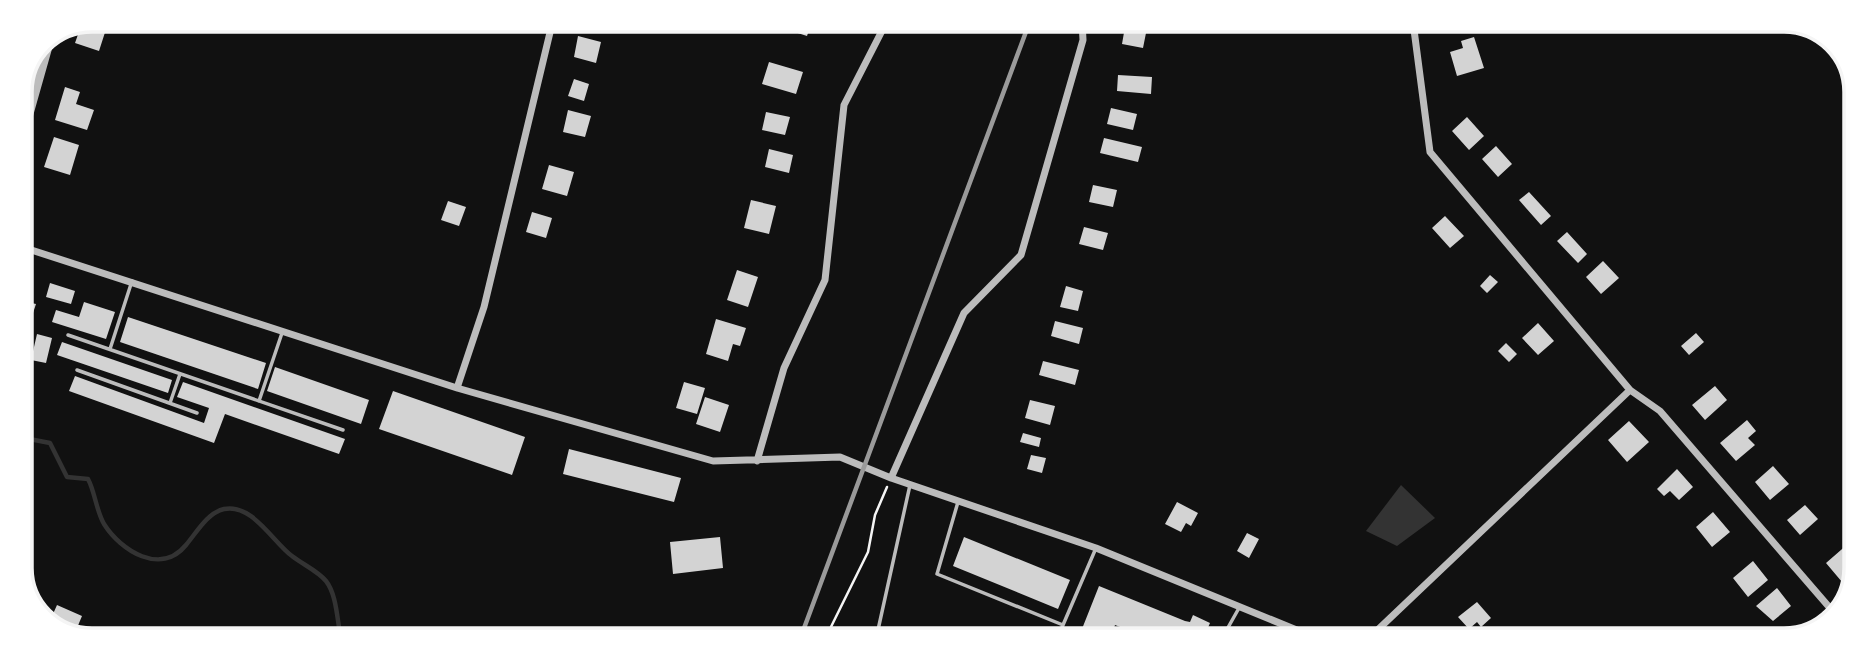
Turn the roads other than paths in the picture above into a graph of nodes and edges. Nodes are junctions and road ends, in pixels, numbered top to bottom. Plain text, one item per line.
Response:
1 (550, 32) edge
2 (881, 32) edge
3 (1083, 32) edge
4 (1414, 32) edge
5 (46, 52) edge
6 (32, 103) edge
7 (32, 250) edge
8 (132, 281) junction
9 (283, 330) junction
10 (68, 335) dead end
11 (110, 349) junction
12 (77, 370) dead end
13 (180, 374) junction
14 (457, 388) junction
15 (1630, 390) junction
16 (259, 401) junction
17 (170, 403) junction
18 (197, 413) dead end
19 (343, 430) dead end
20 (757, 461) junction
21 (891, 478) junction
22 (910, 485) junction
23 (959, 501) junction
24 (1096, 548) junction
25 (1240, 606) junction
26 (1830, 608) edge
27 (1062, 625) junction
28 (878, 628) edge
29 (1061, 628) edge
30 (1228, 628) edge
31 (1292, 628) edge
32 (1380, 628) edge

1 - 14 street
2 - 20 street
3 - 21 street
4 - 15 street
5 - 6 street
7 - 8 street
8 - 9 street
8 - 11 lane
9 - 14 street
9 - 16 lane
10 - 11 lane
11 - 13 lane
12 - 17 lane
13 - 16 lane
13 - 17 lane
14 - 20 street
15 - 26 street
15 - 32 street
16 - 19 lane
17 - 18 lane
20 - 21 street
21 - 22 street
22 - 23 street
22 - 28 lane
23 - 24 street
23 - 27 lane
24 - 25 street
24 - 27 lane
25 - 30 lane
25 - 31 street
27 - 29 lane

